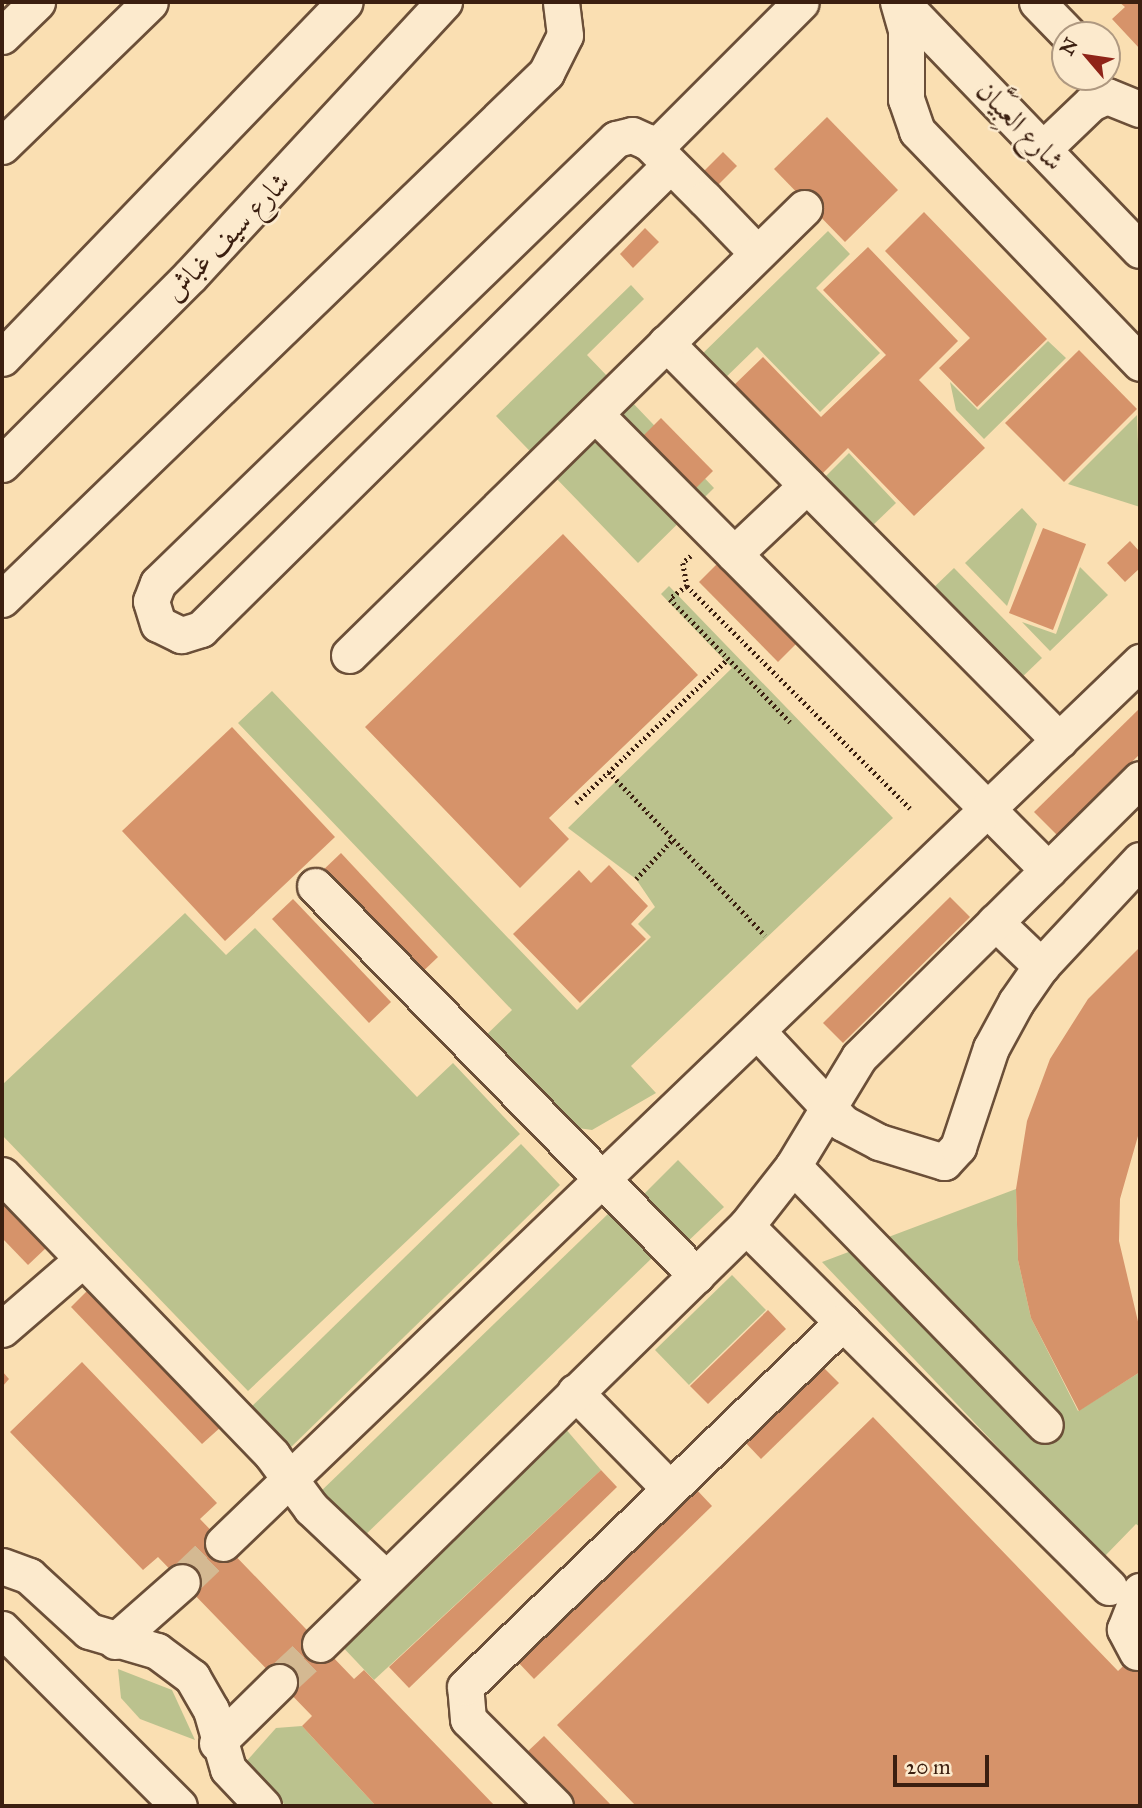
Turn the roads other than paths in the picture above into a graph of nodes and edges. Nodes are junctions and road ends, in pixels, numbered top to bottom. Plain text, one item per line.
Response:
1 (37, 2) edge
2 (150, 2) edge
3 (345, 2) edge
4 (444, 2) edge
5 (561, 2) edge
6 (801, 2) edge
7 (900, 2) edge
8 (1037, 2) edge
9 (1055, 21) edge
10 (2, 36) edge
11 (1140, 109) edge
12 (2, 145) edge
13 (1043, 149) junction
14 (662, 156) junction
15 (804, 208) dead end
16 (1140, 250) edge
17 (757, 253) junction
18 (666, 343) junction
19 (2, 358) edge
20 (1140, 363) edge
21 (595, 414) junction
22 (2, 464) edge
23 (807, 485) junction
24 (734, 554) junction
25 (2, 599) edge
26 (349, 655) dead end
27 (1140, 662) edge
28 (1059, 740) junction
29 (1140, 779) edge
30 (988, 809) junction
31 (1059, 860) junction
32 (1140, 860) edge
33 (315, 886) dead end
34 (1111, 888) junction
35 (996, 922) junction
36 (1041, 966) junction
37 (757, 1031) junction
38 (824, 1107) junction
39 (793, 1166) junction
40 (2, 1175) edge
41 (602, 1179) junction
42 (746, 1226) junction
43 (83, 1259) junction
44 (696, 1275) junction
45 (843, 1322) junction
46 (2, 1329) edge
47 (575, 1392) junction
48 (1045, 1425) dead end
49 (289, 1480) junction
50 (669, 1488) junction
51 (223, 1543) tunnel mouth
52 (2, 1566) edge
53 (386, 1578) junction
54 (182, 1582) tunnel mouth
55 (1124, 1589) edge
56 (2, 1629) edge
57 (115, 1641) junction
58 (320, 1644) tunnel mouth
59 (1137, 1652) dead end
60 (279, 1682) tunnel mouth
61 (217, 1743) junction
62 (179, 1806) edge
63 (263, 1806) edge
64 (555, 1806) edge

1 - 10 street
2 - 12 street
3 - 19 street
4 - 22 street, شارع سيف غباش
5 - 25 street
6 - 14 street
7 - 13 street, شارع العِبَيَّان
7 - 20 street
8 - 9 street
11 - 13 street
13 - 16 street, شارع العِبَيَّان
14 - 14 street
14 - 17 street
15 - 17 street
17 - 18 street
18 - 21 street
18 - 23 street
21 - 24 street
21 - 26 street
23 - 24 street
23 - 28 street
24 - 30 street
27 - 28 street
28 - 30 street
29 - 31 street
30 - 31 street
30 - 37 street
31 - 34 street
31 - 35 street
32 - 34 street
33 - 41 street
34 - 36 street
35 - 36 street
35 - 38 street
36 - 38 street
37 - 38 street
37 - 41 street
38 - 39 street
39 - 42 street
39 - 48 street
40 - 43 street
41 - 44 street
41 - 49 street
42 - 44 street
42 - 45 street
43 - 46 street
43 - 49 street
44 - 47 street
45 - 50 street
45 - 55 street
47 - 50 street
47 - 53 street
49 - 51 street
49 - 53 street
50 - 64 street
52 - 57 street
53 - 58 street
54 - 57 street
55 - 59 street
56 - 62 street
57 - 61 street
60 - 61 street
61 - 63 street

